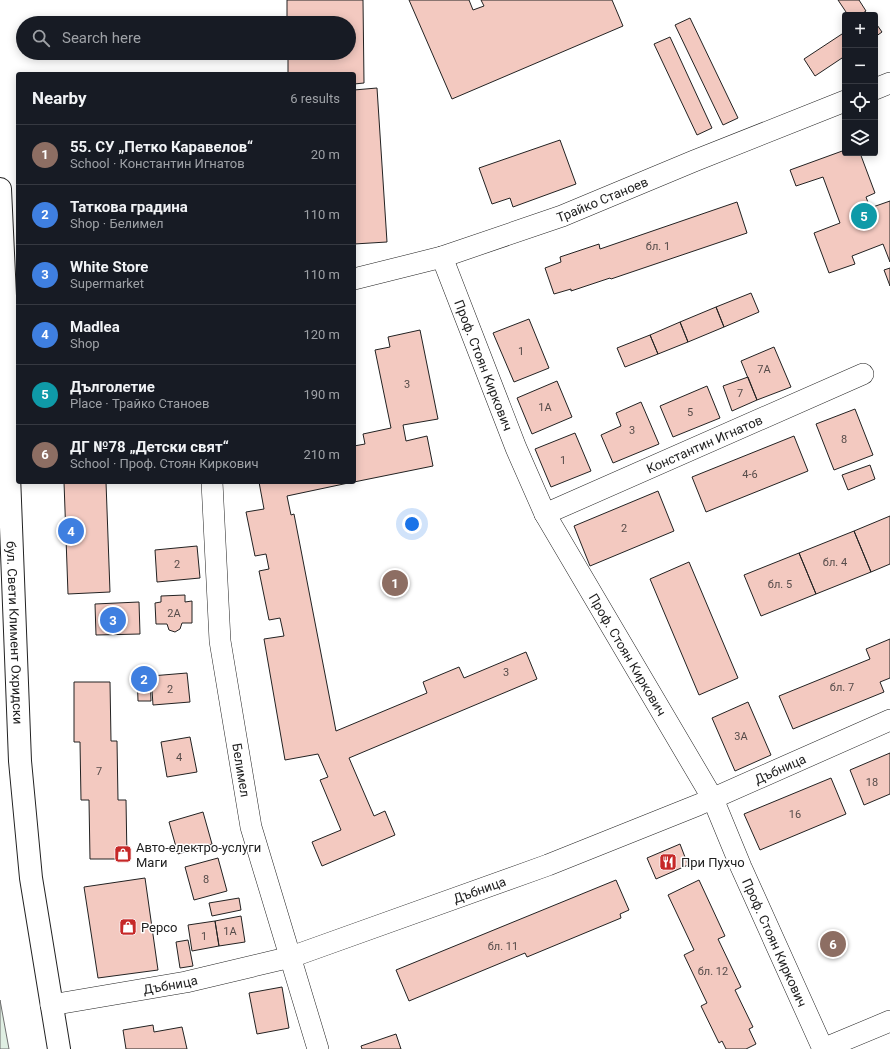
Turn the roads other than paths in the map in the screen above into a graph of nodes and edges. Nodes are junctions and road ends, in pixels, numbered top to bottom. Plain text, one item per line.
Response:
1 (890, 83) edge
2 (878, 88) edge
3 (842, 102) edge
4 (0, 189) edge
5 (442, 257) junction
6 (356, 278) edge
7 (8, 337) edge
8 (863, 374) dead end
9 (212, 484) edge
10 (545, 514) junction
11 (890, 720) edge
12 (713, 799) junction
13 (291, 957) junction
14 (51, 1005) junction
15 (890, 1020) edge
16 (59, 1049) edge
17 (318, 1049) edge
18 (823, 1049) edge

1 - 2 street
3 - 5 street, Трайко Станоев
4 - 7 main road, бул. Свети Климент Охридски
5 - 6 street, Трайко Станоев
5 - 10 street, Проф. Стоян Киркович
7 - 14 main road, бул. Свети Климент Охридски
8 - 10 street, Константин Игнатов
9 - 13 street, Белимел
10 - 12 street, Проф. Стоян Киркович
11 - 12 street, Дъбница
12 - 13 street, Дъбница
12 - 18 street, Проф. Стоян Киркович
13 - 14 street, Дъбница
13 - 17 street, Белимел
14 - 16 main road, бул. Свети Климент Охридски
15 - 18 street

